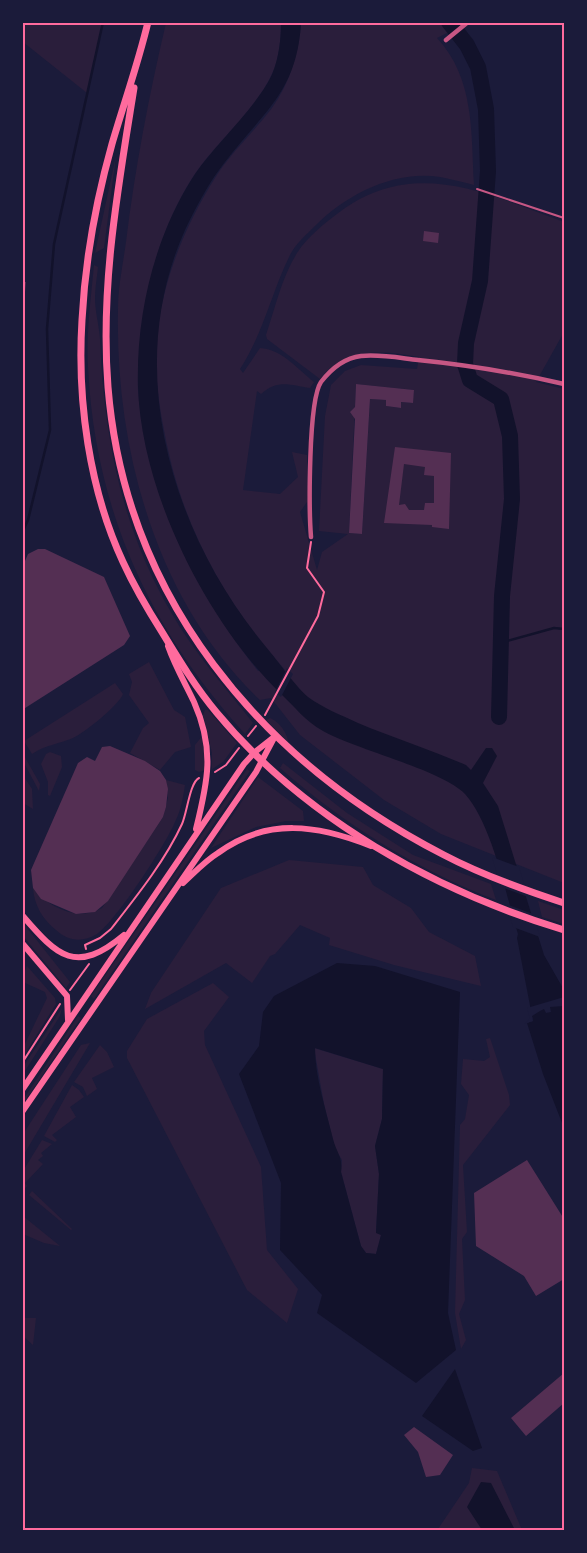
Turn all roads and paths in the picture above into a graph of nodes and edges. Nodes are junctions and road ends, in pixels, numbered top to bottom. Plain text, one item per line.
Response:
1 (148, 22) edge
2 (467, 24) edge
3 (446, 40) dead end
4 (138, 63) junction
5 (477, 189) dead end
6 (564, 218) edge
7 (564, 384) edge
8 (312, 537) joint
9 (166, 638) junction
10 (274, 701) dead end
11 (275, 736) junction
12 (255, 752) junction
13 (263, 760) junction
14 (195, 779) dead end
15 (195, 835) junction
16 (381, 850) junction
17 (176, 888) junction
18 (564, 903) edge
19 (22, 915) edge
20 (131, 929) junction
21 (564, 930) edge
22 (22, 943) edge
23 (87, 957) junction
24 (67, 996) junction
25 (68, 1021) junction
26 (22, 1063) edge
27 (22, 1090) edge
28 (22, 1112) edge

1 - 4 main road
2 - 3 street
4 - 9 main road
4 - 11 main road
5 - 6 lane
7 - 8 street
8 - 10 path
9 - 12 main road
9 - 15 main road
11 - 12 main road
11 - 13 main road
11 - 18 main road
12 - 13 main road
12 - 15 main road
13 - 16 main road
13 - 17 main road
14 - 23 path
15 - 20 main road
16 - 17 main road
16 - 21 main road
17 - 28 main road
19 - 23 main road
20 - 23 main road
20 - 25 main road
22 - 24 main road
23 - 24 path
24 - 25 main road
24 - 26 path
25 - 27 main road

